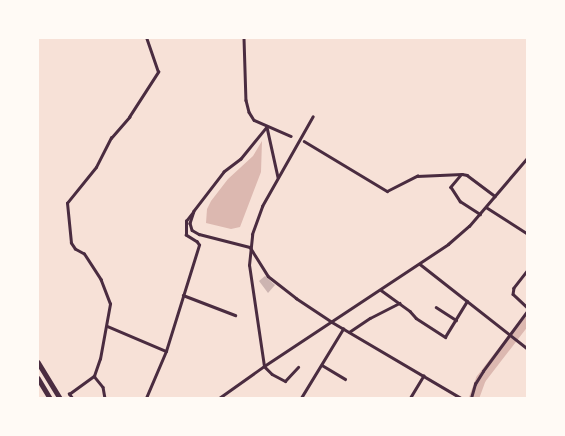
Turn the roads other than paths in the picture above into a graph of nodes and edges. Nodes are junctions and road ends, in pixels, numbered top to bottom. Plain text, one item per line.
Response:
1 (146, 38) edge
2 (244, 38) edge
3 (313, 116) dead end
4 (267, 127) junction
5 (291, 136) dead end
6 (304, 141) dead end
7 (528, 158) edge
8 (462, 174) junction
9 (279, 177) junction
10 (495, 196) junction
11 (486, 207) junction
12 (194, 211) junction
13 (480, 214) junction
14 (528, 234) edge
15 (250, 247) junction
16 (420, 264) junction
17 (528, 270) edge
18 (381, 290) junction
19 (183, 295) junction
20 (467, 301) junction
21 (399, 303) junction
22 (436, 307) dead end
23 (528, 309) edge
24 (235, 315) dead end
25 (456, 320) junction
26 (332, 322) junction
27 (107, 326) junction
28 (343, 329) junction
29 (349, 332) junction
30 (511, 334) junction
31 (528, 349) edge
32 (166, 350) junction
33 (38, 362) edge
34 (322, 365) junction
35 (264, 366) junction
36 (298, 367) dead end
37 (94, 376) junction
38 (423, 376) junction
39 (38, 378) edge
40 (345, 379) dead end
41 (50, 398) edge
42 (60, 398) edge
43 (72, 398) edge
44 (105, 398) edge
45 (146, 398) edge
46 (220, 398) edge
47 (301, 398) edge
48 (410, 398) edge
49 (461, 398) edge
50 (471, 398) edge

1 - 27 street
2 - 4 street
3 - 9 main road
4 - 5 street
4 - 9 street
4 - 12 street
6 - 8 street
7 - 10 main road
8 - 10 street
8 - 13 street
9 - 15 main road
10 - 11 main road
11 - 13 main road
11 - 14 street
12 - 15 street
12 - 19 street
13 - 16 main road
15 - 26 street
15 - 35 main road
16 - 18 main road
16 - 20 street
17 - 23 street
18 - 21 street
18 - 26 main road
19 - 24 street
19 - 32 street
20 - 25 street
20 - 30 street
21 - 25 street
21 - 29 street
22 - 25 street
23 - 30 street
26 - 28 street
26 - 35 main road
27 - 32 street
27 - 37 street
28 - 29 street
28 - 34 street
29 - 38 street
30 - 31 street
30 - 50 street
32 - 45 street
33 - 42 highway
34 - 40 street
34 - 47 street
35 - 36 street
35 - 46 main road
37 - 43 street
37 - 44 street
38 - 48 street
38 - 49 street
39 - 41 highway

